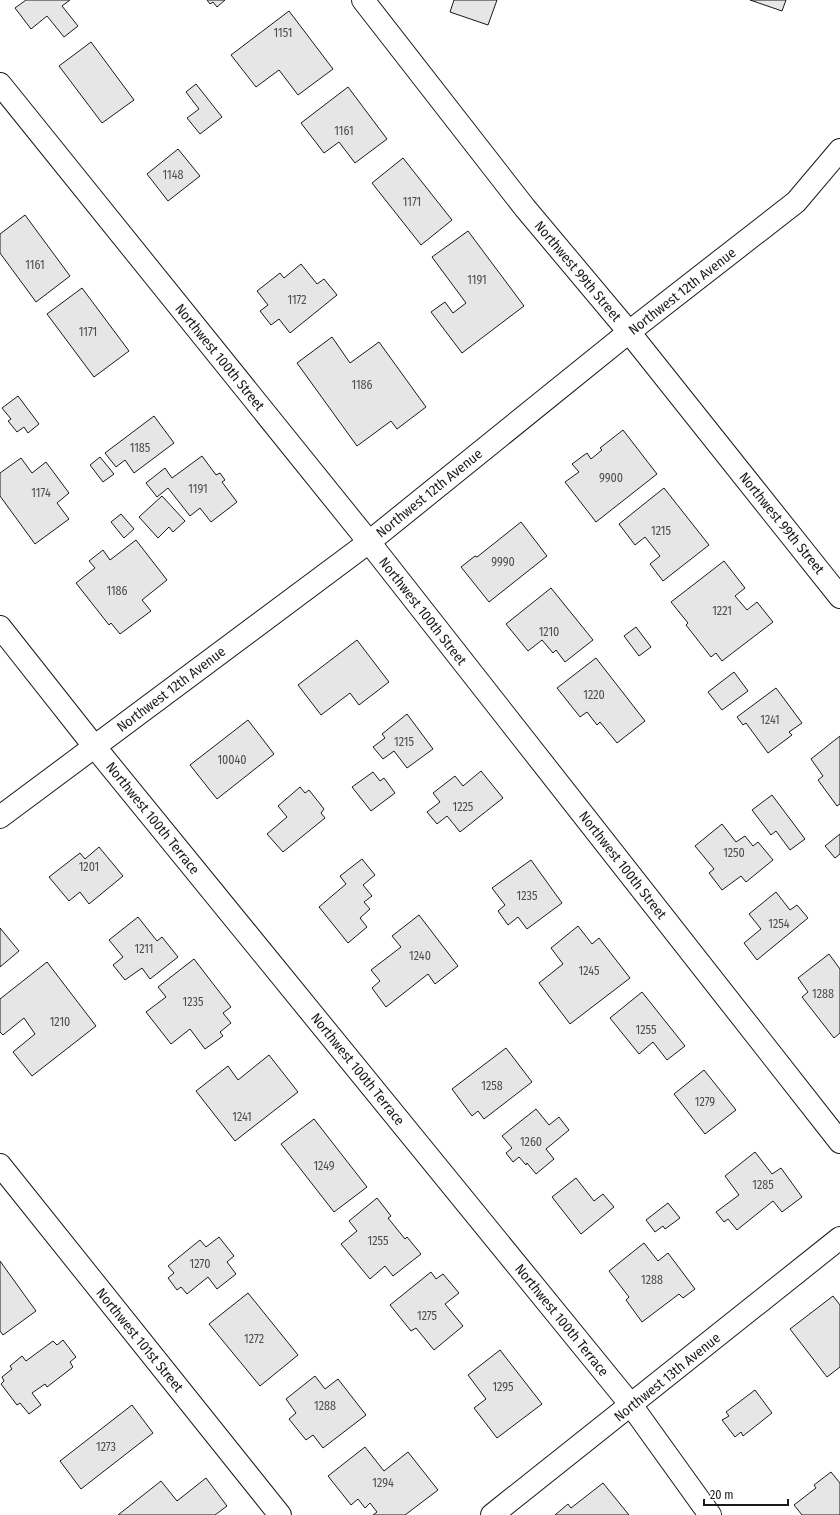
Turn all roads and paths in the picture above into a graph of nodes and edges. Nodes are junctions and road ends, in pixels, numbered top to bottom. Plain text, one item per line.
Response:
1 (363, 0) edge
2 (0, 84) edge
3 (840, 150) edge
4 (629, 332) junction
5 (369, 542) junction
6 (840, 597) edge
7 (0, 627) edge
8 (94, 746) junction
9 (0, 817) edge
10 (840, 1142) edge
11 (0, 1165) edge
12 (840, 1238) edge
13 (632, 1405) junction
14 (280, 1515) edge
15 (492, 1515) edge
16 (710, 1515) edge

1 - 4 street, Northwest 99th Street
2 - 5 street, Northwest 100th Street
3 - 4 street, Northwest 12th Avenue
4 - 5 street, Northwest 12th Avenue
4 - 6 street, Northwest 99th Street
5 - 8 street, Northwest 12th Avenue
5 - 10 street, Northwest 100th Street
7 - 8 street, Northwest 100th Terrace
8 - 9 street, Northwest 12th Avenue
8 - 13 street, Northwest 100th Terrace
11 - 14 street, Northwest 101st Street
12 - 13 street, Northwest 13th Avenue
13 - 15 street, Northwest 13th Avenue
13 - 16 street, Northwest 100th Terrace

